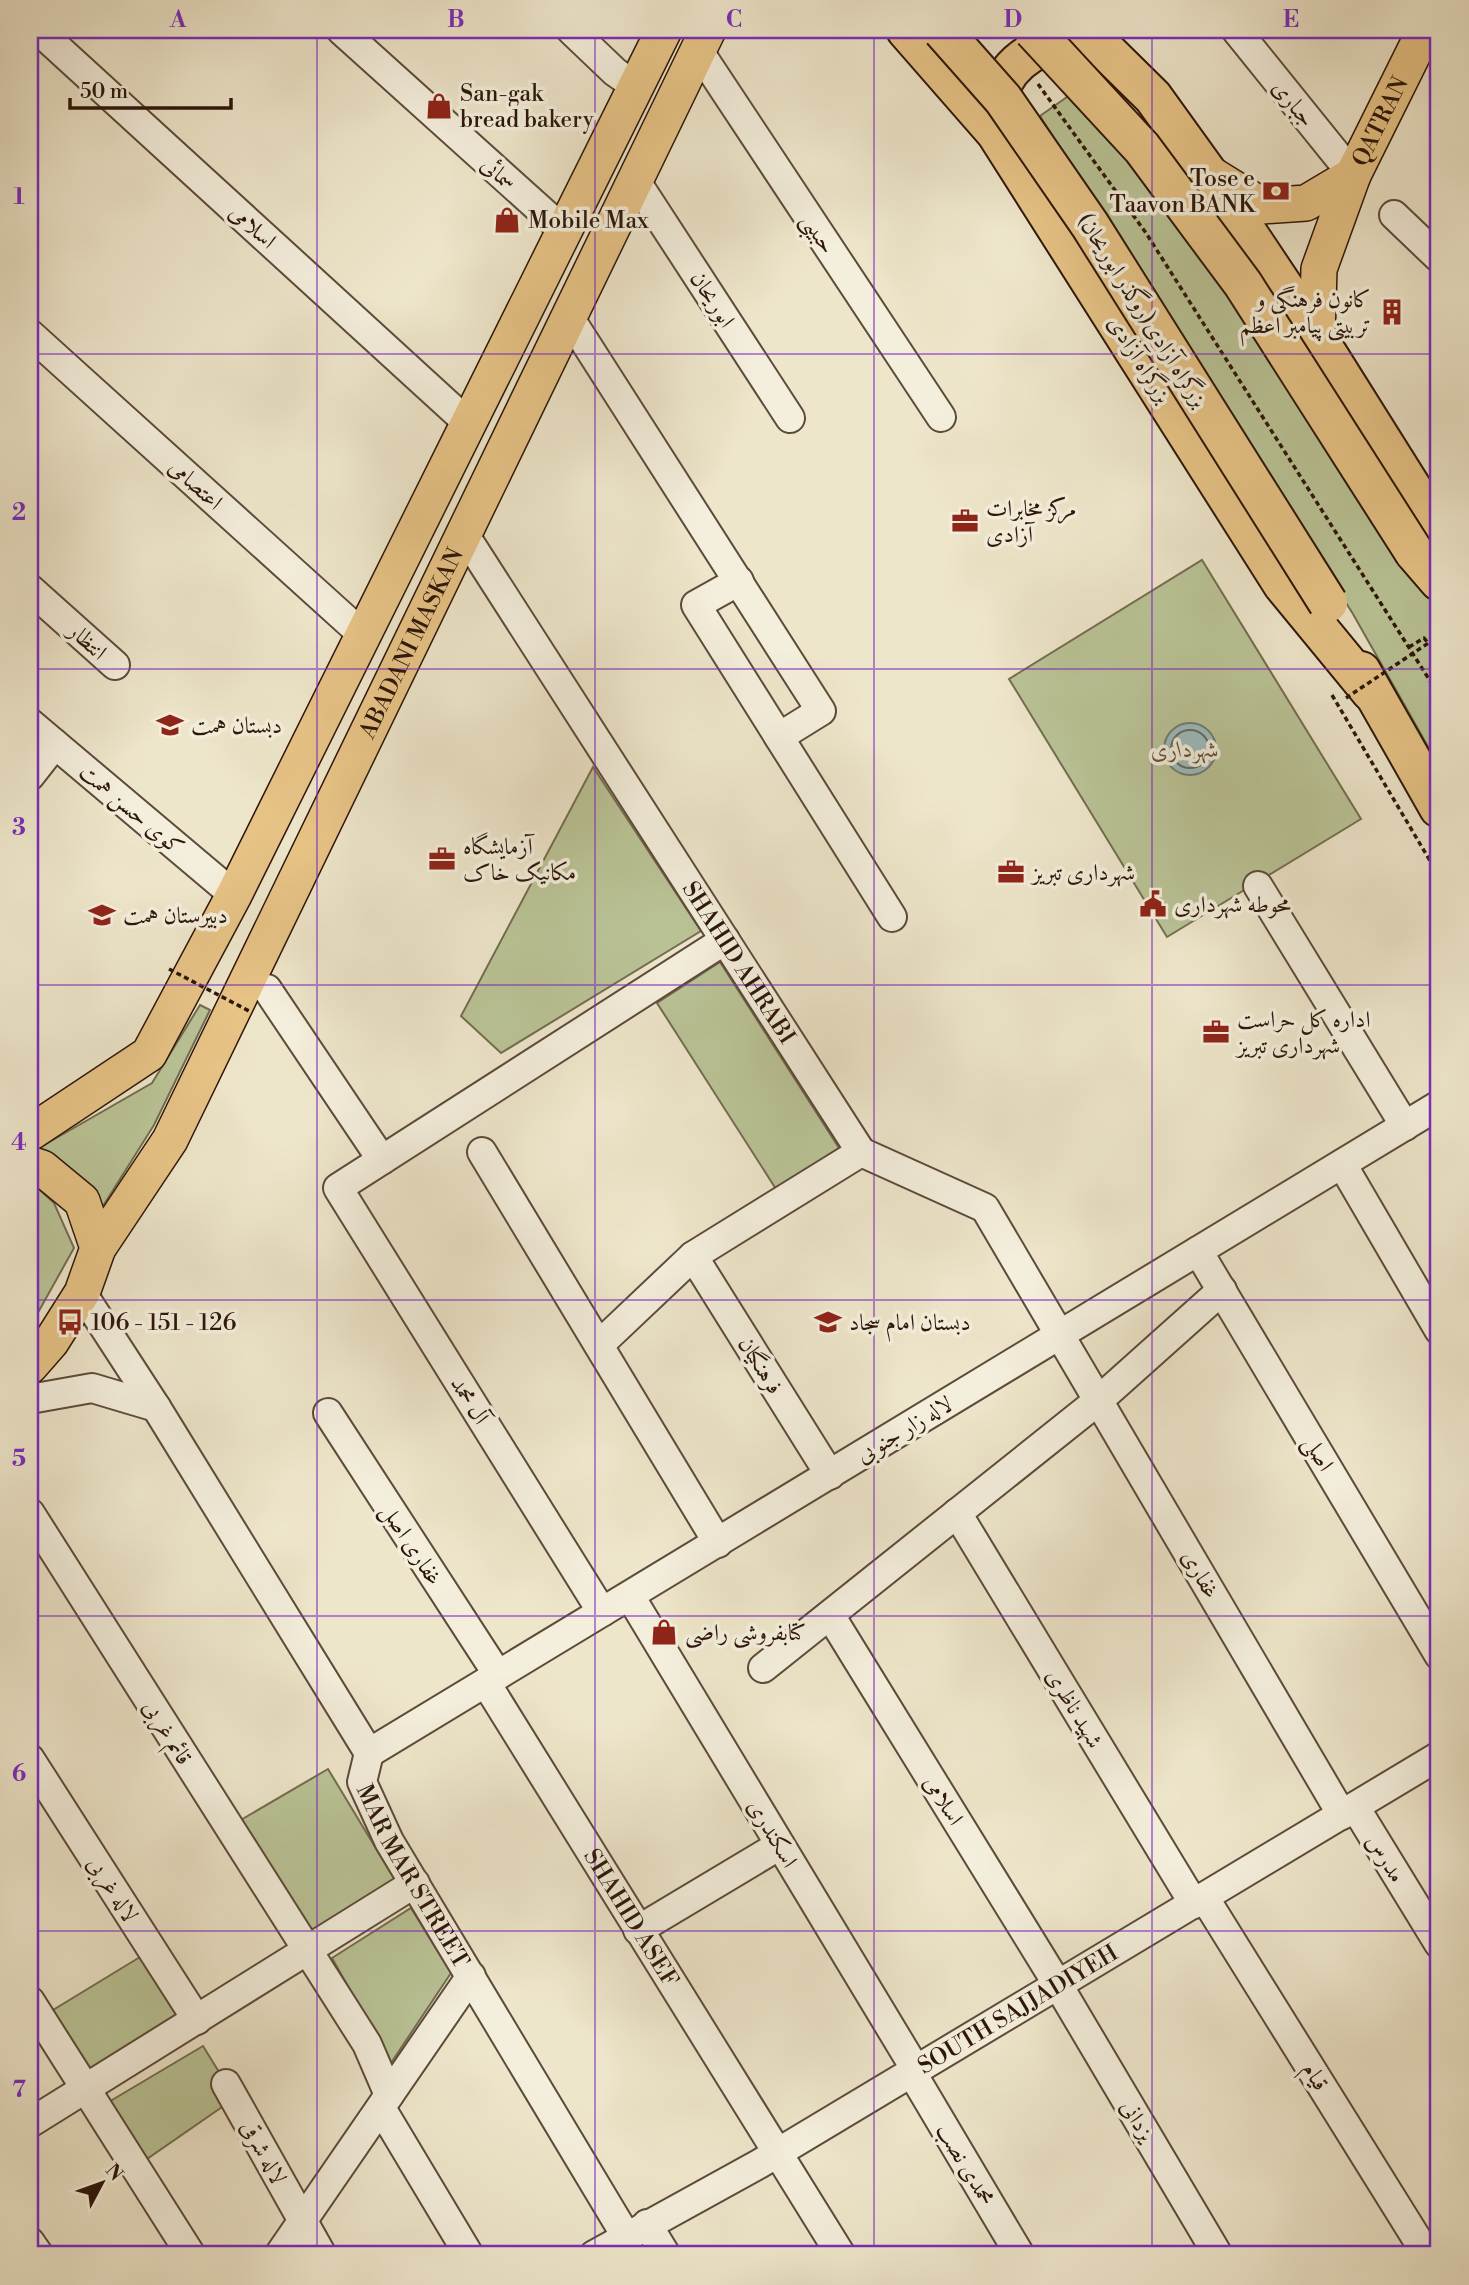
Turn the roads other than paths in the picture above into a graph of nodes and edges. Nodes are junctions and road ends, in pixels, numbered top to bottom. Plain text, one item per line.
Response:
1 (38, 30) edge
2 (341, 30) edge
3 (571, 30) edge
4 (664, 30) edge
5 (906, 30) edge
6 (942, 30) edge
7 (1236, 30) edge
8 (1095, 32) edge
9 (1420, 32) edge
10 (703, 40) edge
11 (1027, 45) edge
12 (635, 86) junction
13 (996, 133) junction
14 (1207, 172) junction
15 (1353, 175) junction
16 (635, 180) junction
17 (1394, 215) dead end
18 (564, 231) junction
19 (1439, 258) edge
20 (569, 317) junction
21 (30, 334) edge
22 (1317, 337) junction
23 (941, 416) dead end
24 (790, 418) dead end
25 (468, 423) junction
26 (464, 534) junction
27 (1426, 547) edge
28 (738, 581) junction
29 (1439, 581) edge
30 (30, 589) edge
31 (363, 635) junction
32 (115, 665) dead end
33 (1358, 695) junction
34 (30, 723) edge
35 (779, 737) junction
36 (55, 744) junction
37 (30, 776) edge
38 (1439, 808) edge
39 (1258, 886) dead end
40 (234, 895) junction
41 (892, 917) dead end
42 (725, 940) junction
43 (267, 989) dead end
44 (1439, 1105) edge
45 (1405, 1126) junction
46 (30, 1133) edge
47 (482, 1152) dead end
48 (861, 1152) junction
49 (382, 1160) junction
50 (30, 1164) edge
51 (1342, 1164) junction
52 (98, 1248) junction
53 (1198, 1251) junction
54 (693, 1256) junction
55 (1222, 1290) junction
56 (82, 1293) junction
57 (1439, 1330) edge
58 (1061, 1334) junction
59 (599, 1345) junction
60 (30, 1366) edge
61 (30, 1399) edge
62 (1099, 1400) junction
63 (156, 1407) junction
64 (328, 1413) dead end
65 (830, 1475) junction
66 (30, 1513) edge
67 (957, 1513) junction
68 (718, 1543) junction
69 (630, 1596) junction
70 (602, 1612) junction
71 (830, 1615) junction
72 (1439, 1655) edge
73 (763, 1668) dead end
74 (492, 1679) junction
75 (369, 1753) junction
76 (1439, 1756) edge
77 (30, 1759) edge
78 (1349, 1811) junction
79 (780, 1845) junction
80 (415, 1883) junction
81 (1199, 1900) junction
82 (638, 1930) junction
83 (1439, 1944) edge
84 (306, 1951) junction
85 (471, 1976) junction
86 (1058, 1985) junction
87 (30, 2001) edge
88 (197, 2020) junction
89 (914, 2071) junction
90 (226, 2084) dead end
91 (87, 2088) junction
92 (385, 2101) junction
93 (30, 2123) edge
94 (777, 2154) junction
95 (303, 2221) junction
96 (636, 2230) junction
97 (30, 2242) edge
98 (39, 2255) edge
99 (191, 2255) edge
100 (279, 2255) edge
101 (322, 2255) edge
102 (470, 2255) edge
103 (594, 2255) edge
104 (666, 2255) edge
105 (841, 2255) edge
106 (1020, 2255) edge
107 (1218, 2255) edge
108 (1427, 2255) edge

1 - 25 street, اسلامی
2 - 18 street, سمائی
3 - 12 street
4 - 12 main road, ABADANI MASKAN
5 - 13 highway, بزرگراه آزادی
6 - 33 highway, بزرگراه آزادی(روگذر ابوریحان), bridge
7 - 15 street, جباری
8 - 11 highway
8 - 14 highway
9 - 15 main road, QATRAN
10 - 16 main road, ABADANI MASKAN
10 - 23 street, حبیبی
11 - 13 highway
11 - 27 highway, bridge
12 - 18 main road, ABADANI MASKAN
13 - 33 highway, بزرگراه آزادی
14 - 15 main road
14 - 22 highway
15 - 22 main road, QATRAN
16 - 20 main road, ABADANI MASKAN
16 - 24 street, ابوریحان
17 - 19 street
18 - 25 main road, ABADANI MASKAN
20 - 26 main road, ABADANI MASKAN
20 - 28 street
21 - 31 street, اعتصامی
22 - 27 highway
25 - 31 main road, ABADANI MASKAN
26 - 42 street, SHAHID AHRABI
26 - 52 main road, ABADANI MASKAN
27 - 29 highway
28 - 35 street
28 - 35 street
30 - 32 street, انتظار
31 - 40 main road, ABADANI MASKAN
33 - 38 highway
34 - 36 street, کوی حسن همت
35 - 41 street
36 - 37 street
36 - 40 street, کوی حسن همت
39 - 45 street
40 - 46 main road, ABADANI MASKAN
42 - 48 street, SHAHID AHRABI
42 - 49 street
43 - 49 street
44 - 45 street, لاله زار جنوبی
45 - 51 street, لاله زار جنوبی
47 - 59 street
48 - 54 street
48 - 58 street
49 - 70 street, آل محمد
50 - 52 main road
51 - 53 street, لاله زار جنوبی
51 - 57 street
52 - 56 main road, ABADANI MASKAN
53 - 55 street, اصلی
53 - 58 street, لاله زار جنوبی
54 - 59 street
54 - 65 street, فرهنگیان
55 - 62 street
55 - 72 street, اصلی
56 - 60 main road, ABADANI MASKAN
56 - 63 street, MAR MAR STREET
58 - 62 street, غفاری
58 - 65 street, لاله زار جنوبی
59 - 68 street
61 - 63 street
62 - 67 street
62 - 78 street, غفاری
63 - 75 street, MAR MAR STREET
64 - 74 street, غفاری اصل
65 - 68 street, لاله زار جنوبی
66 - 84 street, قائم غربی
67 - 71 street
67 - 81 street, شهید ناظری
68 - 69 street, لاله زار جنوبی
69 - 70 street, لاله زار جنوبی
69 - 79 street, اسکندری
70 - 74 street, لاله زار جنوبی
71 - 73 street
71 - 86 street, اسلامی
74 - 75 street, لاله زار جنوبی
74 - 82 street, SHAHID ASEF
75 - 80 street, MAR MAR STREET
76 - 78 street, SOUTH SAJJADIYEH
77 - 88 street, لاله غربی
78 - 81 street, SOUTH SAJJADIYEH
78 - 83 street, مدرس
79 - 82 street
79 - 89 street, اسکندری
80 - 84 street
80 - 85 street, MAR MAR STREET
81 - 86 street, SOUTH SAJJADIYEH
81 - 108 street, قیام
82 - 94 street, SHAHID ASEF
84 - 88 street
84 - 92 street, قائم غربی
85 - 92 street
85 - 96 street, MAR MAR STREET
86 - 89 street, SOUTH SAJJADIYEH
86 - 107 street, یزدانی
87 - 91 street
88 - 91 street
89 - 94 street, SOUTH SAJJADIYEH
89 - 106 street, محمدی نصب
90 - 95 street, لاله شرقی
91 - 93 street
91 - 99 street
92 - 95 street
92 - 102 street, قائم غربی
94 - 96 street, SOUTH SAJJADIYEH
94 - 105 street, SHAHID ASEF
95 - 100 street
95 - 101 street, لاله شرقی
96 - 103 street, SOUTH SAJJADIYEH
96 - 104 street, MAR MAR STREET
97 - 98 street

